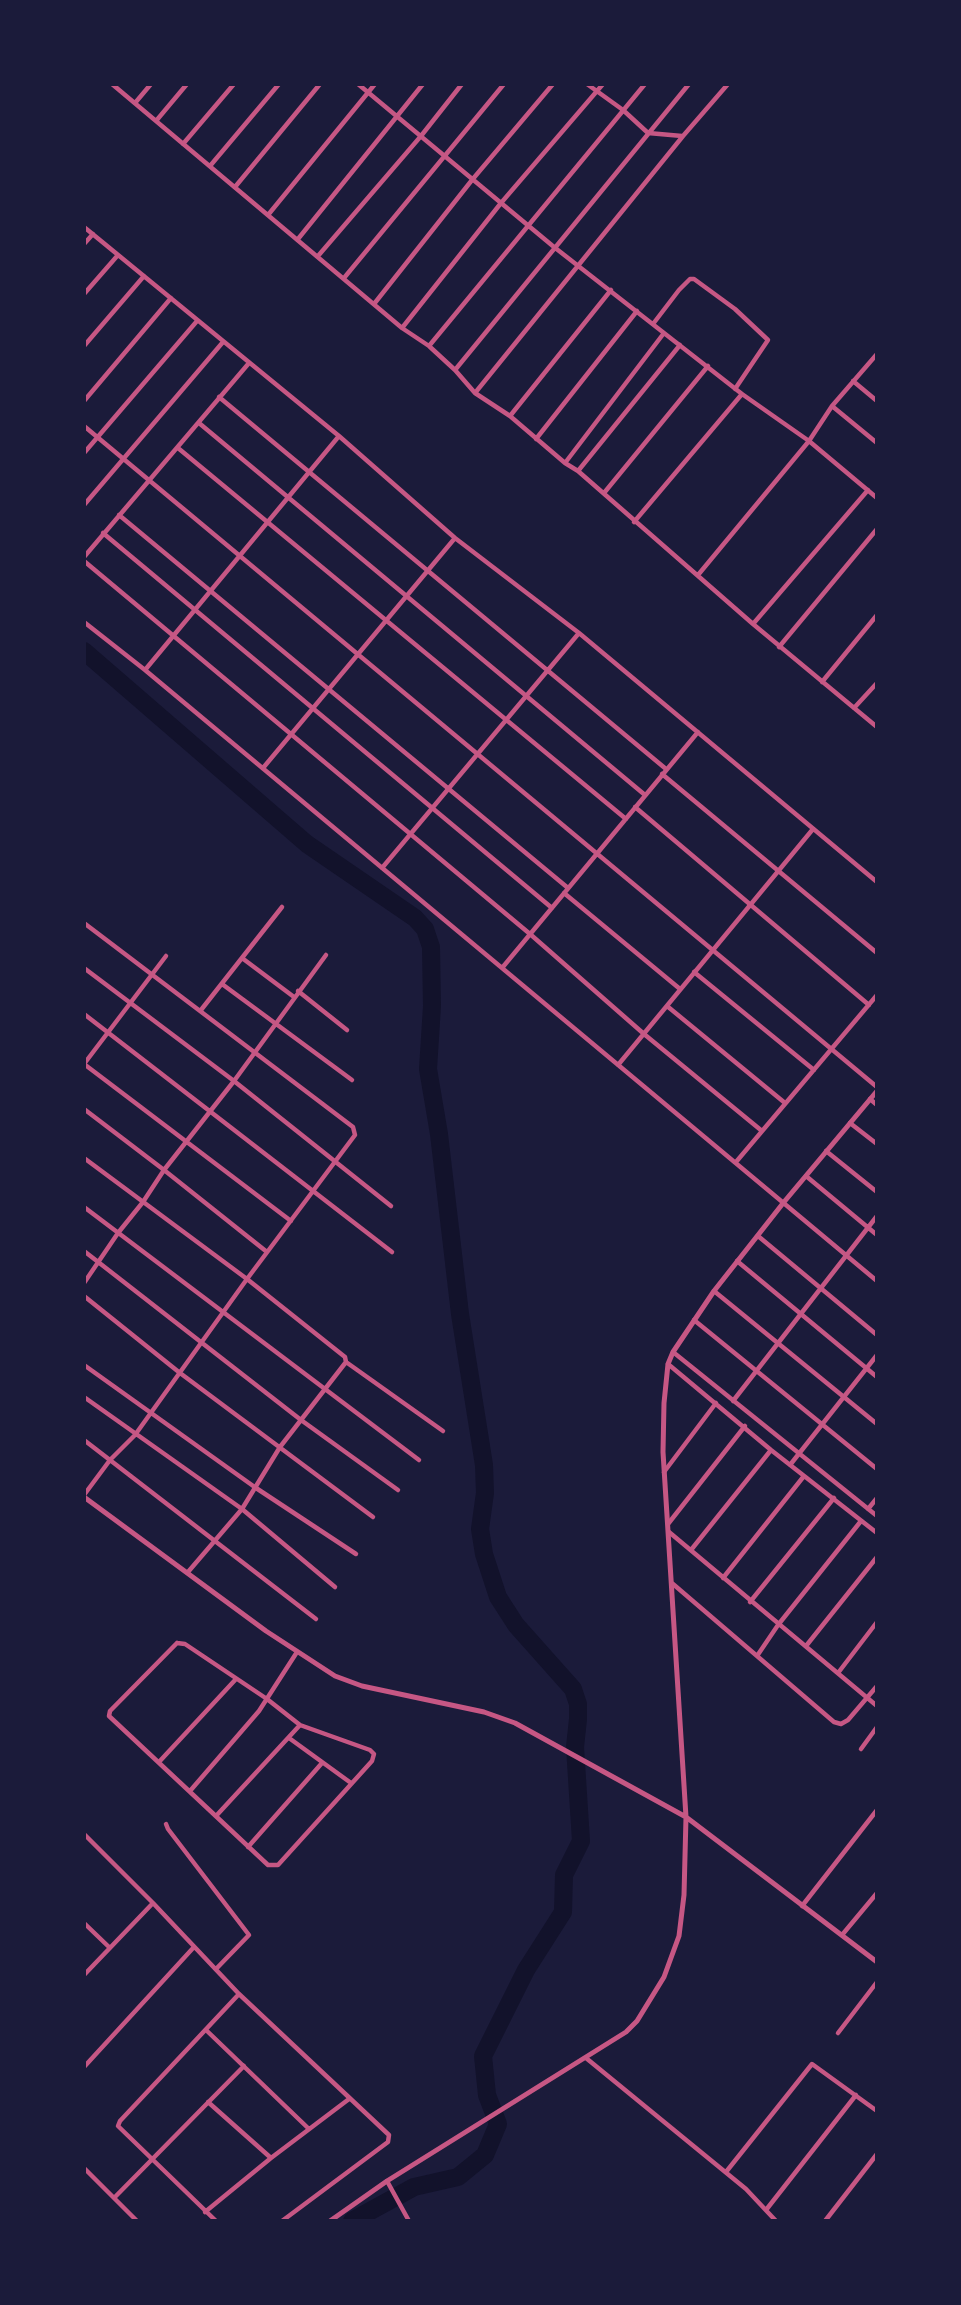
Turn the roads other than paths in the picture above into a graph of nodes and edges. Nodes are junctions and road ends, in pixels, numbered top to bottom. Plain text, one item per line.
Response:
1 (112, 84) edge
2 (151, 84) edge
3 (187, 84) edge
4 (234, 84) edge
5 (279, 84) edge
6 (320, 84) edge
7 (358, 84) edge
8 (375, 84) edge
9 (422, 84) edge
10 (462, 84) edge
11 (504, 84) edge
12 (553, 84) edge
13 (587, 84) edge
14 (603, 84) edge
15 (645, 84) edge
16 (689, 84) edge
17 (728, 84) edge
18 (596, 92) junction
19 (368, 93) junction
20 (135, 103) junction
21 (624, 110) junction
22 (396, 116) junction
23 (156, 121) junction
24 (649, 133) junction
25 (421, 136) junction
26 (683, 136) junction
27 (183, 144) junction
28 (444, 157) junction
29 (210, 166) junction
30 (472, 180) junction
31 (234, 187) junction
32 (501, 203) junction
33 (268, 215) junction
34 (528, 225) junction
35 (84, 227) edge
36 (93, 234) junction
37 (298, 239) junction
38 (84, 244) edge
39 (554, 247) junction
40 (118, 255) junction
41 (318, 256) junction
42 (579, 266) junction
43 (144, 276) junction
44 (344, 278) junction
45 (611, 290) junction
46 (84, 294) edge
47 (171, 298) junction
48 (374, 304) junction
49 (638, 311) junction
50 (197, 321) junction
51 (653, 324) junction
52 (402, 328) junction
53 (664, 333) junction
54 (223, 342) junction
55 (680, 345) junction
56 (84, 346) edge
57 (429, 346) junction
58 (877, 354) edge
59 (249, 363) junction
60 (708, 366) junction
61 (455, 370) junction
62 (853, 382) junction
63 (735, 389) junction
64 (475, 393) junction
65 (742, 394) junction
66 (219, 397) junction
67 (84, 401) edge
68 (877, 401) edge
69 (832, 406) junction
70 (510, 416) junction
71 (199, 423) junction
72 (84, 426) edge
73 (339, 436) junction
74 (98, 438) junction
75 (537, 439) junction
76 (809, 441) junction
77 (877, 443) edge
78 (178, 448) junction
79 (84, 453) edge
80 (123, 459) junction
81 (565, 463) junction
82 (578, 471) junction
83 (310, 472) junction
84 (149, 481) junction
85 (868, 491) junction
86 (604, 493) junction
87 (289, 498) junction
88 (877, 498) edge
89 (84, 505) edge
90 (119, 515) junction
91 (634, 522) junction
92 (268, 523) junction
93 (877, 529) edge
94 (103, 534) junction
95 (455, 538) junction
96 (240, 556) junction
97 (84, 559) edge
98 (428, 570) junction
99 (698, 575) junction
100 (211, 590) junction
101 (407, 596) junction
102 (195, 610) junction
103 (877, 615) edge
104 (386, 621) junction
105 (84, 622) edge
106 (753, 624) junction
107 (579, 633) junction
108 (173, 635) junction
109 (779, 647) junction
110 (358, 654) junction
111 (145, 670) junction
112 (547, 670) junction
113 (822, 682) junction
114 (877, 683) edge
115 (328, 689) junction
116 (526, 696) junction
117 (312, 708) junction
118 (854, 708) junction
119 (506, 721) junction
120 (877, 727) edge
121 (698, 732) junction
122 (291, 734) junction
123 (477, 754) junction
124 (262, 768) junction
125 (666, 769) junction
126 (662, 774) junction
127 (448, 789) junction
128 (645, 795) junction
129 (635, 807) junction
130 (432, 808) junction
131 (626, 819) junction
132 (813, 829) junction
133 (411, 834) junction
134 (597, 853) junction
135 (382, 868) junction
136 (778, 870) junction
137 (877, 883) edge
138 (566, 890) junction
139 (750, 904) junction
140 (282, 907) dead end
141 (552, 908) junction
142 (84, 923) edge
143 (530, 933) junction
144 (712, 950) junction
145 (877, 953) edge
146 (326, 955) dead end
147 (166, 956) dead end
148 (242, 958) junction
149 (84, 968) edge
150 (502, 968) junction
151 (694, 972) junction
152 (152, 973) junction
153 (222, 984) junction
154 (680, 989) junction
155 (298, 991) junction
156 (877, 995) edge
157 (294, 997) junction
158 (129, 1003) junction
159 (869, 1005) junction
160 (667, 1006) junction
161 (201, 1010) junction
162 (84, 1014) edge
163 (275, 1023) junction
164 (347, 1030) dead end
165 (108, 1032) junction
166 (644, 1034) junction
167 (832, 1049) junction
168 (254, 1051) junction
169 (84, 1064) edge
170 (618, 1065) junction
171 (814, 1070) junction
172 (352, 1080) dead end
173 (234, 1081) junction
174 (877, 1089) edge
175 (870, 1099) junction
176 (785, 1103) junction
177 (877, 1105) edge
178 (84, 1110) edge
179 (209, 1113) junction
180 (850, 1123) junction
181 (762, 1131) junction
182 (186, 1142) junction
183 (877, 1144) edge
184 (826, 1151) junction
185 (84, 1158) edge
186 (335, 1160) junction
187 (736, 1162) junction
188 (164, 1170) junction
189 (806, 1176) junction
190 (313, 1191) junction
191 (877, 1192) edge
192 (143, 1202) junction
193 (784, 1202) junction
194 (84, 1206) edge
195 (391, 1206) dead end
196 (877, 1216) edge
197 (291, 1221) junction
198 (868, 1227) junction
199 (118, 1233) junction
200 (877, 1235) edge
201 (758, 1236) junction
202 (84, 1251) edge
203 (267, 1252) junction
204 (392, 1252) dead end
205 (847, 1255) junction
206 (99, 1261) junction
207 (737, 1261) junction
208 (247, 1279) junction
209 (877, 1281) edge
210 (84, 1283) edge
211 (822, 1288) junction
212 (713, 1291) junction
213 (84, 1296) edge
214 (223, 1312) junction
215 (801, 1313) junction
216 (694, 1320) junction
217 (877, 1335) edge
218 (202, 1342) junction
219 (779, 1343) junction
220 (673, 1352) junction
221 (877, 1355) edge
222 (346, 1362) junction
223 (668, 1364) junction
224 (84, 1365) edge
225 (866, 1368) junction
226 (757, 1370) junction
227 (180, 1373) junction
228 (877, 1377) edge
229 (325, 1391) junction
230 (84, 1397) edge
231 (844, 1397) junction
232 (733, 1401) junction
233 (716, 1403) junction
234 (151, 1414) junction
235 (301, 1420) junction
236 (822, 1424) junction
237 (877, 1424) edge
238 (745, 1426) junction
239 (443, 1431) dead end
240 (135, 1435) junction
241 (84, 1440) edge
242 (280, 1447) junction
243 (771, 1450) junction
244 (798, 1454) junction
245 (110, 1460) junction
246 (419, 1460) dead end
247 (790, 1465) junction
248 (877, 1469) edge
249 (664, 1472) junction
250 (804, 1476) junction
251 (256, 1488) junction
252 (398, 1490) dead end
253 (84, 1496) edge
254 (834, 1498) junction
255 (877, 1498) edge
256 (242, 1509) junction
257 (868, 1509) junction
258 (877, 1516) edge
259 (373, 1517) dead end
260 (861, 1521) junction
261 (668, 1524) junction
262 (669, 1532) junction
263 (877, 1534) edge
264 (216, 1541) junction
265 (691, 1550) junction
266 (356, 1554) dead end
267 (877, 1557) edge
268 (188, 1572) junction
269 (723, 1578) junction
270 (673, 1584) junction
271 (335, 1587) dead end
272 (750, 1602) junction
273 (316, 1619) dead end
274 (877, 1622) edge
275 (778, 1625) junction
276 (806, 1646) junction
277 (297, 1652) junction
278 (757, 1656) junction
279 (838, 1673) junction
280 (236, 1679) junction
281 (877, 1686) edge
282 (867, 1698) junction
283 (267, 1699) junction
284 (877, 1706) edge
285 (300, 1725) junction
286 (877, 1727) edge
287 (289, 1738) junction
288 (861, 1749) dead end
289 (159, 1762) junction
290 (322, 1763) junction
291 (351, 1783) junction
292 (190, 1791) junction
293 (877, 1810) edge
294 (216, 1816) junction
295 (686, 1818) junction
296 (166, 1824) dead end
297 (84, 1834) edge
298 (248, 1846) junction
299 (877, 1893) edge
300 (153, 1903) junction
301 (802, 1906) junction
302 (84, 1923) edge
303 (841, 1936) junction
304 (194, 1947) junction
305 (110, 1948) junction
306 (877, 1962) edge
307 (216, 1969) junction
308 (84, 1975) edge
309 (877, 1982) edge
310 (239, 1994) junction
311 (206, 2030) junction
312 (838, 2033) dead end
313 (586, 2058) junction
314 (244, 2066) junction
315 (84, 2067) edge
316 (856, 2095) junction
317 (349, 2099) junction
318 (208, 2102) junction
319 (877, 2111) edge
320 (309, 2129) junction
321 (877, 2154) edge
322 (271, 2158) junction
323 (151, 2161) junction
324 (84, 2168) edge
325 (726, 2172) junction
326 (387, 2181) junction
327 (114, 2197) junction
328 (766, 2210) junction
329 (205, 2212) junction
330 (137, 2221) edge
331 (216, 2221) edge
332 (282, 2221) edge
333 (330, 2221) edge
334 (409, 2221) edge
335 (776, 2221) edge
336 (825, 2221) edge

1 - 20 street
2 - 20 street
3 - 23 street
4 - 27 street
5 - 29 street
6 - 31 street
7 - 19 street
8 - 19 street
9 - 22 street
10 - 25 street
11 - 28 street
12 - 30 street
13 - 18 street
14 - 18 street
15 - 21 street
16 - 24 street
17 - 26 street
18 - 21 street
18 - 32 street
19 - 22 street
19 - 33 street
20 - 23 street
21 - 24 street
21 - 34 street
22 - 25 street
22 - 37 street
23 - 27 street
24 - 26 street
24 - 39 street
25 - 28 street
25 - 41 street
26 - 42 street
27 - 29 street
28 - 30 street
28 - 44 street
29 - 31 street
30 - 32 street
30 - 48 street
31 - 33 street
32 - 34 street
32 - 52 street
33 - 37 street
34 - 39 street
34 - 57 street
35 - 36 street
36 - 38 street
36 - 40 street
37 - 41 street
39 - 42 street
39 - 61 street
40 - 43 street
40 - 46 street
41 - 44 street
42 - 45 street
42 - 64 street
43 - 47 street
43 - 56 street
44 - 48 street
45 - 49 street
45 - 70 street
47 - 50 street
47 - 67 street
48 - 52 street
49 - 51 street
49 - 75 street
50 - 54 street
50 - 74 street
51 - 53 street
51 - 63 street
52 - 57 street
53 - 55 street
53 - 81 street
54 - 59 street
54 - 80 street
55 - 60 street
55 - 82 street
57 - 61 street
58 - 62 street
59 - 66 street
59 - 73 street
60 - 63 street
60 - 86 street
61 - 64 street
62 - 68 street
62 - 69 street
63 - 65 street
64 - 70 street
65 - 76 street
65 - 91 street
66 - 71 street
66 - 83 street
69 - 76 street
69 - 77 street
70 - 75 street
71 - 78 street
71 - 87 street
72 - 74 street
73 - 83 street
73 - 95 street
74 - 79 street
74 - 80 street
75 - 81 street
76 - 85 street
76 - 99 street
78 - 84 street
78 - 92 street
80 - 84 street
80 - 89 street
81 - 82 street
82 - 86 street
83 - 87 street
83 - 98 street
84 - 90 street
84 - 96 street
85 - 88 street
85 - 106 street
86 - 91 street
87 - 92 street
87 - 101 street
90 - 94 street
90 - 100 street
91 - 99 street
92 - 96 street
92 - 104 street
93 - 109 street
94 - 97 street
94 - 102 street
95 - 98 street
95 - 107 street
96 - 100 street
96 - 110 street
97 - 108 street
98 - 101 street
98 - 112 street
99 - 106 street
100 - 102 street
100 - 115 street
101 - 104 street
101 - 116 street
102 - 108 street
102 - 117 street
103 - 113 street
104 - 110 street
104 - 119 street
105 - 111 street
106 - 109 street
107 - 112 street
107 - 121 street
108 - 111 street
108 - 122 street
109 - 113 street
110 - 115 street
110 - 123 street
111 - 124 street
112 - 116 street
112 - 125 street
113 - 118 street
114 - 118 street
115 - 117 street
115 - 127 street
116 - 119 street
116 - 128 street
117 - 122 street
117 - 130 street
118 - 120 street
119 - 123 street
119 - 131 street
121 - 125 street
121 - 132 street
122 - 124 street
122 - 133 street
123 - 127 street
123 - 134 street
124 - 135 street
125 - 126 street
126 - 128 street
126 - 136 street
127 - 130 street
127 - 138 street
128 - 129 street
129 - 131 street
129 - 139 street
130 - 133 street
130 - 141 street
131 - 134 street
132 - 136 street
132 - 137 street
133 - 135 street
133 - 143 street
134 - 138 street
134 - 144 street
135 - 150 street
136 - 139 street
136 - 145 street
138 - 141 street
138 - 154 street
139 - 144 street
139 - 159 street
140 - 148 street
141 - 143 street
142 - 152 street
143 - 150 street
143 - 166 street
144 - 151 street
144 - 167 street
146 - 155 street
147 - 152 street
148 - 153 street
148 - 157 street
149 - 158 street
150 - 170 street
151 - 154 street
151 - 171 street
152 - 158 street
152 - 161 street
153 - 161 street
153 - 163 street
154 - 160 street
155 - 157 street
155 - 164 street
156 - 159 street
157 - 163 street
158 - 165 street
158 - 173 street
159 - 167 street
160 - 166 street
160 - 176 street
161 - 168 street
162 - 165 street
163 - 168 street
163 - 172 street
165 - 169 street
165 - 179 street
166 - 170 street
166 - 181 street
167 - 171 street
167 - 174 street
168 - 173 street
168 - 186 street
169 - 182 street
170 - 187 street
171 - 176 street
173 - 179 street
173 - 186 street
174 - 175 street
175 - 177 street
175 - 180 street
176 - 181 street
178 - 188 street
179 - 182 street
179 - 190 street
180 - 183 street
180 - 184 street
181 - 187 street
182 - 188 street
182 - 197 street
184 - 189 street
184 - 191 street
185 - 192 street
186 - 190 street
186 - 195 street
187 - 193 street
188 - 192 street
188 - 203 street
189 - 193 street
189 - 198 street
190 - 197 street
190 - 204 street
192 - 199 street
192 - 208 street
193 - 201 street
193 - 205 street
194 - 199 street
196 - 198 street
197 - 203 street
198 - 200 street
198 - 205 street
199 - 206 street
199 - 214 street
201 - 207 street
201 - 211 street
202 - 206 street
203 - 208 street
205 - 209 street
205 - 211 street
206 - 210 street
206 - 218 street
207 - 212 street
207 - 215 street
208 - 214 street
208 - 222 street
211 - 215 street
211 - 217 street
212 - 216 street
212 - 219 street
213 - 227 street
214 - 218 street
214 - 229 street
215 - 219 street
215 - 225 street
216 - 220 street
216 - 226 street
218 - 227 street
218 - 235 street
219 - 226 street
219 - 231 street
220 - 223 street
220 - 232 street
221 - 225 street
222 - 229 street
222 - 239 street
223 - 233 street
223 - 249 street
224 - 234 street
225 - 228 street
225 - 231 street
226 - 232 street
226 - 236 street
227 - 234 street
227 - 242 street
229 - 235 street
229 - 246 street
230 - 240 street
231 - 236 street
231 - 237 street
232 - 244 street
233 - 238 street
233 - 249 street
234 - 240 street
234 - 251 street
235 - 242 street
235 - 252 street
236 - 244 street
236 - 248 street
238 - 243 street
238 - 261 street
240 - 245 street
240 - 256 street
241 - 245 street
242 - 251 street
242 - 259 street
243 - 247 street
243 - 265 street
244 - 247 street
244 - 257 street
245 - 253 street
245 - 264 street
247 - 250 street
249 - 261 street
250 - 254 street
250 - 269 street
251 - 256 street
251 - 266 street
253 - 268 street
254 - 260 street
254 - 272 street
255 - 257 street
256 - 264 street
256 - 271 street
257 - 258 street
260 - 263 street
260 - 275 street
261 - 262 street
262 - 265 street
262 - 270 street
264 - 268 street
264 - 273 street
265 - 269 street
267 - 276 street
268 - 277 street
269 - 272 street
270 - 278 street
270 - 295 street
272 - 275 street
274 - 279 street
275 - 276 street
275 - 278 street
276 - 279 street
277 - 283 street
277 - 295 street
278 - 282 street
279 - 282 street
280 - 283 street
280 - 289 street
280 - 289 street
281 - 282 street
282 - 284 street
283 - 285 street
283 - 292 street
285 - 287 street
285 - 291 street
286 - 288 street
287 - 290 street
287 - 294 street
289 - 292 street
290 - 291 street
290 - 298 street
291 - 298 street
292 - 294 street
293 - 301 street
294 - 298 street
295 - 301 street
295 - 313 street
296 - 307 street
297 - 300 street
299 - 303 street
300 - 304 street
300 - 305 street
301 - 303 street
302 - 305 street
303 - 306 street
304 - 307 street
304 - 315 street
305 - 308 street
307 - 310 street
309 - 312 street
310 - 311 street
310 - 317 street
311 - 314 street
311 - 323 street
313 - 325 street
313 - 326 street
314 - 318 street
314 - 320 street
316 - 319 street
316 - 325 street
316 - 328 street
317 - 320 street
317 - 332 street
318 - 322 street
318 - 323 street
320 - 322 street
321 - 336 street
322 - 329 street
323 - 327 street
323 - 329 street
324 - 327 street
325 - 328 street
326 - 333 street
326 - 334 street
327 - 330 street
328 - 335 street
329 - 331 street

